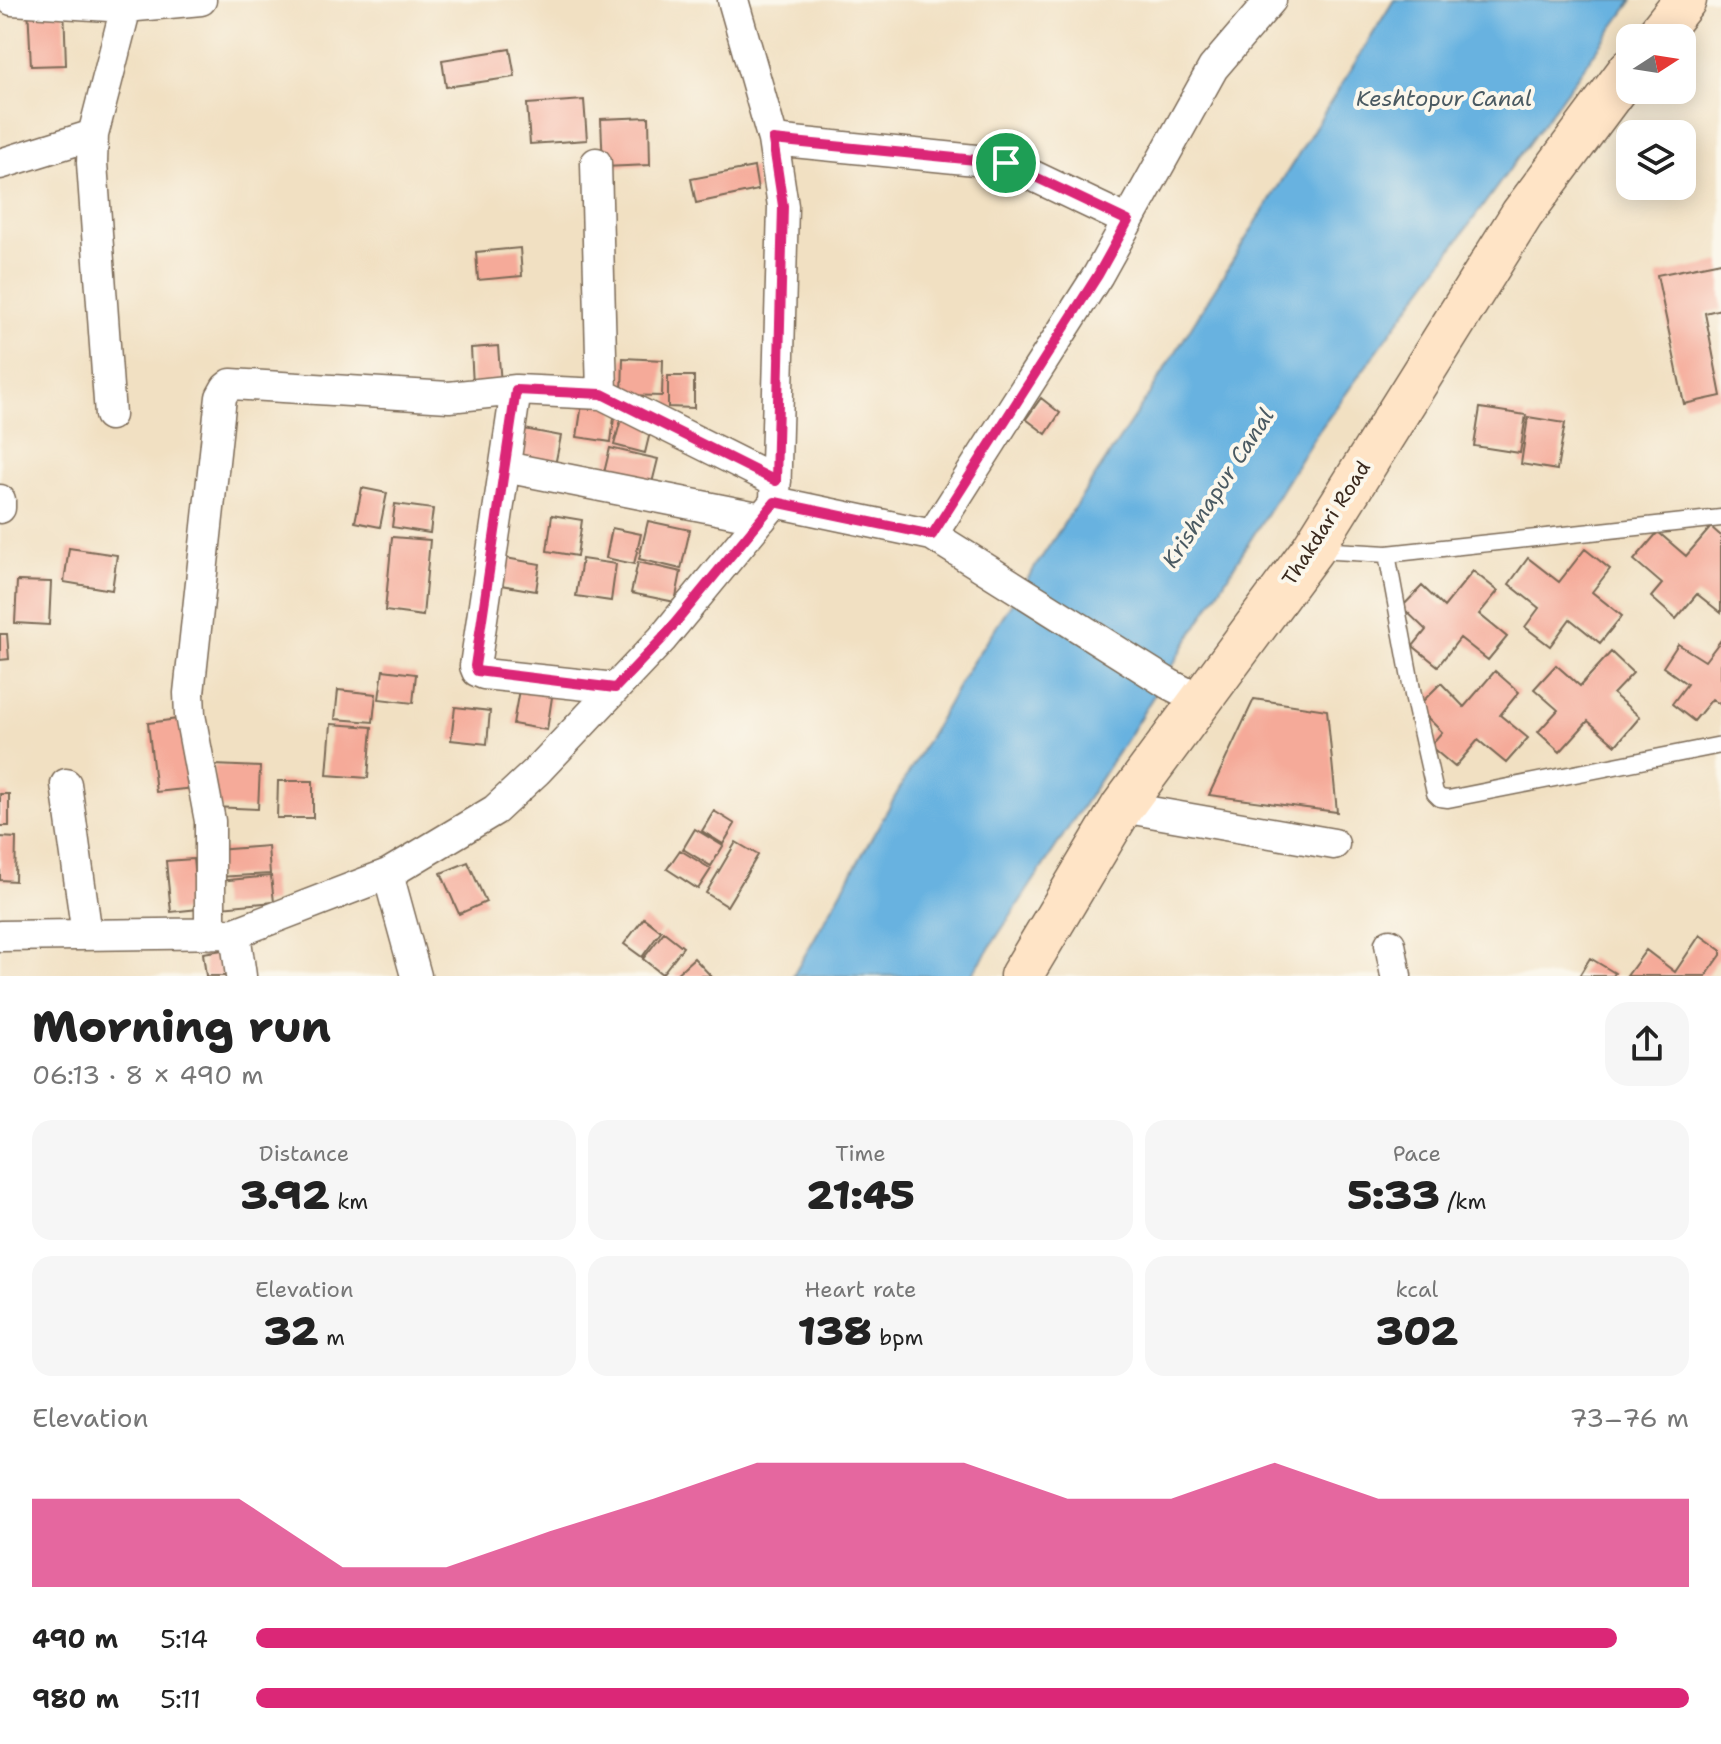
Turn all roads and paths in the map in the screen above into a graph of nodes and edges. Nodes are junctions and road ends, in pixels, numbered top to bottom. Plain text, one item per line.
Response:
1 (12, 0) edge
2 (201, 0) edge
3 (733, 0) edge
4 (1271, 0) edge
5 (1685, 0) edge
6 (126, 7) junction
7 (1666, 24) edge
8 (1616, 88) edge
9 (93, 135) junction
10 (773, 140) junction
11 (596, 163) dead end
12 (0, 164) edge
13 (1128, 221) junction
14 (516, 390) junction
15 (602, 394) junction
16 (110, 415) dead end
17 (505, 467) junction
18 (0, 500) edge
19 (771, 500) junction
20 (0, 508) edge
21 (1721, 518) edge
22 (932, 535) junction
23 (1312, 550) junction
24 (1387, 554) junction
25 (615, 688) junction
26 (1186, 693) junction
27 (1721, 745) edge
28 (66, 784) dead end
29 (1122, 807) junction
30 (1334, 844) dead end
31 (388, 874) junction
32 (223, 933) junction
33 (87, 935) junction
34 (0, 936) edge
35 (1390, 944) dead end
36 (241, 976) edge
37 (416, 976) edge
38 (1021, 976) edge
39 (1396, 976) edge

1 - 6 street
2 - 6 street
3 - 10 street
4 - 13 street
5 - 7 street
6 - 9 street
8 - 23 street, Thakdari Road
9 - 12 street
9 - 16 street
10 - 13 street
10 - 19 street
11 - 15 street
13 - 22 street
14 - 15 street
14 - 17 street
14 - 32 street
15 - 19 street
17 - 19 street
17 - 25 street
18 - 20 street
19 - 22 street
19 - 25 street
21 - 24 lane
22 - 26 street
23 - 24 lane
23 - 26 street, Thakdari Road
24 - 27 lane
25 - 31 street
26 - 29 street, Thakdari Road
28 - 33 street
29 - 30 street
29 - 38 street, Thakdari Road
31 - 32 street
31 - 37 street
32 - 33 street
32 - 36 street
33 - 34 street
35 - 39 street

